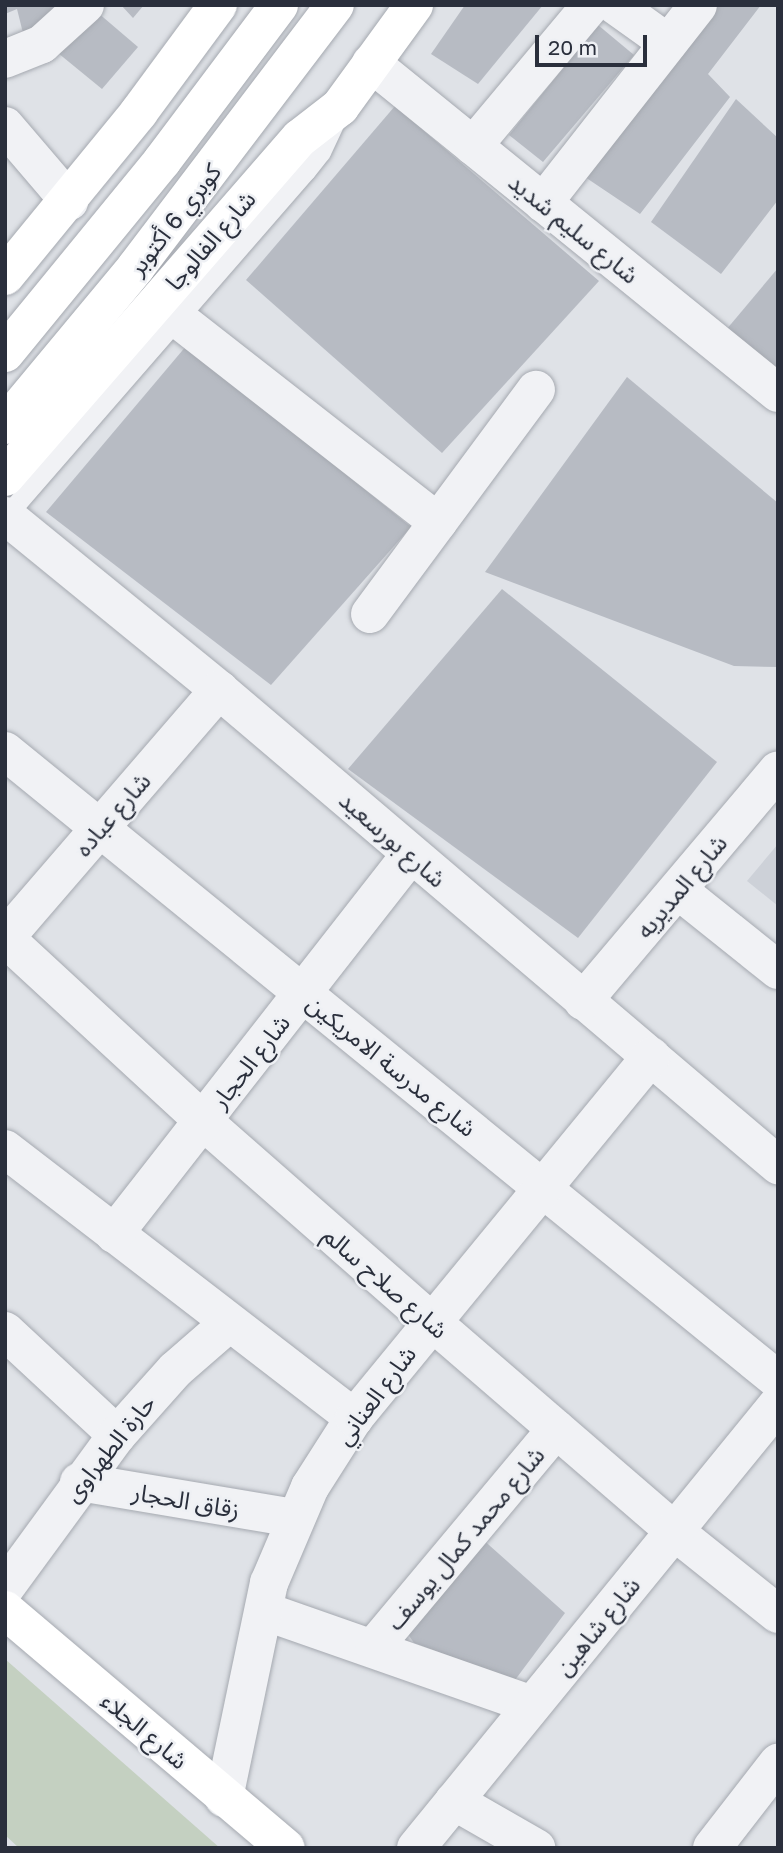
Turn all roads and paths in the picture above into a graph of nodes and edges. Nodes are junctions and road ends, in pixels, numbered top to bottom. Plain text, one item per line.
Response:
1 (85, 5) edge
2 (218, 5) edge
3 (279, 5) edge
4 (335, 5) edge
5 (414, 5) edge
6 (591, 5) edge
7 (615, 5) edge
8 (698, 5) edge
9 (668, 43) junction
10 (5, 59) edge
11 (371, 63) junction
12 (340, 107) junction
13 (5, 126) edge
14 (474, 146) junction
15 (69, 201) junction
16 (543, 203) junction
17 (5, 276) edge
18 (178, 319) junction
19 (5, 353) edge
20 (536, 390) dead end
21 (778, 393) edge
22 (5, 425) edge
23 (5, 477) edge
24 (6, 516) edge
25 (438, 522) junction
26 (370, 614) dead end
27 (219, 690) junction
28 (5, 751) edge
29 (778, 770) edge
30 (100, 828) junction
31 (411, 854) junction
32 (678, 890) junction
33 (5, 938) edge
34 (778, 970) edge
35 (303, 992) junction
36 (583, 1001) junction
37 (651, 1056) junction
38 (202, 1121) junction
39 (5, 1149) edge
40 (778, 1165) edge
41 (542, 1187) junction
42 (114, 1234) junction
43 (431, 1321) junction
44 (229, 1323) junction
45 (5, 1331) edge
46 (778, 1380) edge
47 (778, 1404) edge
48 (354, 1418) junction
49 (556, 1429) junction
50 (117, 1435) junction
51 (79, 1482) junction
52 (293, 1518) junction
53 (674, 1531) junction
54 (5, 1588) edge
55 (264, 1611) junction
56 (778, 1614) edge
57 (10, 1620) edge
58 (374, 1647) junction
59 (532, 1705) junction
60 (778, 1763) edge
61 (225, 1798) junction
62 (454, 1801) junction
63 (286, 1848) edge
64 (416, 1848) edge
65 (536, 1848) edge
66 (712, 1848) edge

1 - 10 street
2 - 15 main road
3 - 19 main road, كوبري 6 أكتوبر
4 - 22 main road, كوبري 6 أكتوبر
5 - 11 main road, شارع الفالوجا
6 - 14 street
7 - 9 street
8 - 9 street
9 - 16 street
11 - 12 main road, شارع الفالوجا
11 - 14 street, شارع سليم شديد
12 - 18 lane
12 - 23 main road, شارع الفالوجا
13 - 15 street
14 - 16 street, شارع سليم شديد
15 - 17 main road
16 - 21 street, شارع سليم شديد
18 - 24 lane
18 - 25 street
20 - 25 street
24 - 27 street, شارع بورسعيد
25 - 26 street
27 - 30 street, شارع عباده
27 - 31 street, شارع بورسعيد
28 - 30 street, شارع مدرسة الامريكين
29 - 32 street, شارع المديريه
30 - 33 street, شارع عباده
30 - 35 street, شارع مدرسة الامريكين
31 - 35 street, شارع الحجار
31 - 36 street, شارع بورسعيد
32 - 34 street
32 - 36 street, شارع المديريه
33 - 38 street, شارع صلاح سالم
35 - 38 street, شارع الحجار
35 - 41 street, شارع مدرسة الامريكين
36 - 37 street, شارع بورسعيد
37 - 40 street, شارع بورسعيد
37 - 41 street, شارع العناني
38 - 42 street, شارع الحجار
38 - 43 street, شارع صلاح سالم
39 - 42 street
41 - 43 street, شارع العناني
41 - 46 street, شارع مدرسة الامريكين
42 - 44 street
43 - 48 street, شارع العناني
43 - 49 street, شارع صلاح سالم
44 - 48 street
44 - 50 street, حارة الطهراوى
45 - 50 street
47 - 53 street, شارع شاهين
48 - 52 street, شارع العناني
49 - 53 street, شارع صلاح سالم
49 - 58 street, شارع محمد كمال يوسف
50 - 51 street, حارة الطهراوى
51 - 52 street, زقاق الحجار
51 - 54 street, حارة الطهراوى
52 - 55 street, شارع العناني
53 - 56 street, شارع صلاح سالم
53 - 59 street, شارع شاهين
55 - 58 street
55 - 61 street, شارع العناني
57 - 61 main road, شارع الجلاء
58 - 59 street
59 - 62 street, شارع شاهين
60 - 66 street
61 - 63 main road, شارع الجلاء
62 - 64 street, شارع شاهين
62 - 65 street

